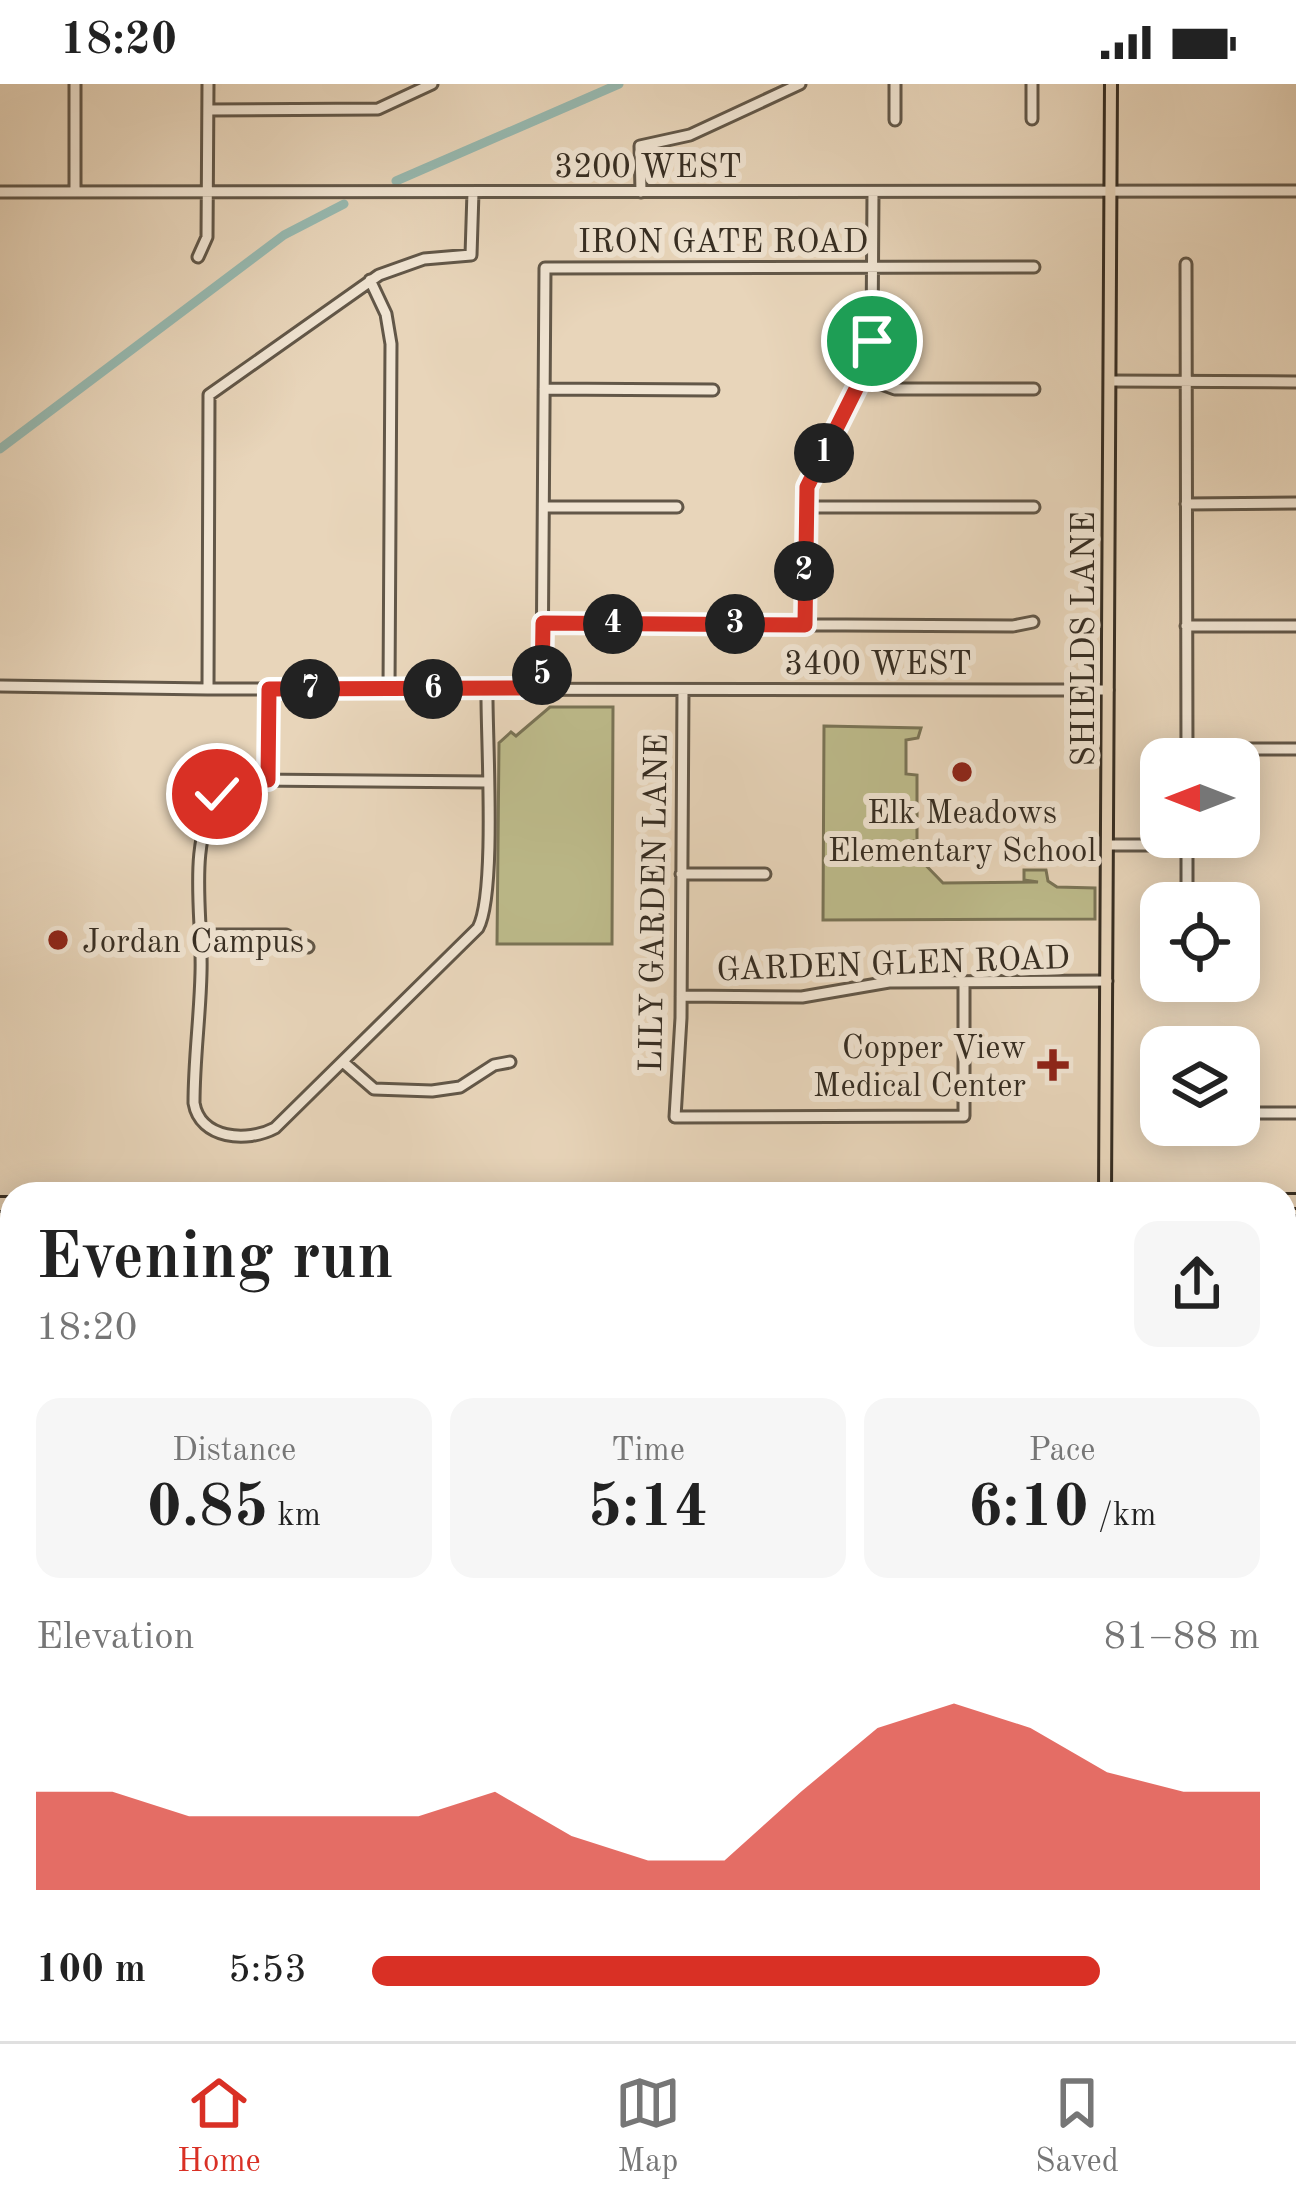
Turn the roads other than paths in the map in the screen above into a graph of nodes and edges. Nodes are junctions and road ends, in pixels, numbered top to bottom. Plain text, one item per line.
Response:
1 (75, 84) edge
2 (208, 84) edge
3 (432, 84) edge
4 (800, 84) edge
5 (895, 84) edge
6 (1031, 84) edge
7 (1111, 84) edge
8 (208, 110) junction
9 (1032, 119) dead end
10 (895, 120) dead end
11 (1111, 191) junction
12 (1296, 191) edge
13 (0, 192) edge
14 (75, 192) junction
15 (207, 192) junction
16 (473, 192) junction
17 (641, 192) junction
18 (873, 192) junction
19 (198, 257) dead end
20 (1186, 264) dead end
21 (873, 267) junction
22 (1034, 267) dead end
23 (370, 280) junction
24 (862, 377) junction
25 (1110, 381) junction
26 (1186, 382) junction
27 (1296, 382) edge
28 (544, 389) junction
29 (1034, 389) dead end
30 (713, 390) dead end
31 (1296, 503) edge
32 (1186, 504) junction
33 (544, 506) junction
34 (677, 507) dead end
35 (804, 507) junction
36 (1034, 507) dead end
37 (1033, 622) dead end
38 (543, 623) junction
39 (805, 625) junction
40 (1186, 626) junction
41 (1296, 626) edge
42 (0, 686) edge
43 (488, 688) junction
44 (542, 688) junction
45 (208, 689) junction
46 (269, 689) junction
47 (389, 689) junction
48 (683, 690) junction
49 (1108, 690) junction
50 (1187, 738) edge
51 (1296, 749) edge
52 (1260, 751) edge
53 (268, 780) junction
54 (487, 782) junction
55 (1140, 843) edge
56 (1108, 845) junction
57 (681, 874) junction
58 (765, 874) dead end
59 (200, 934) junction
60 (308, 947) dead end
61 (1107, 981) junction
62 (964, 982) junction
63 (681, 996) junction
64 (343, 1062) junction
65 (510, 1062) dead end
66 (1260, 1113) edge
67 (1296, 1113) edge
68 (1105, 1182) edge

1 - 14 street
2 - 8 street
3 - 8 street
4 - 17 street
5 - 10 street
6 - 9 street
7 - 11 main road, SHIELDS LANE
8 - 15 street
11 - 12 street, 3200 WEST
11 - 18 street, 3200 WEST
11 - 25 main road, SHIELDS LANE
13 - 14 street, 3200 WEST
14 - 15 street, 3200 WEST
15 - 16 street, 3200 WEST
15 - 19 street
16 - 17 street, 3200 WEST
16 - 23 street
17 - 18 street, 3200 WEST
18 - 21 street
20 - 26 street
21 - 22 street, IRON GATE ROAD
21 - 24 street
21 - 28 street, IRON GATE ROAD
23 - 45 street
23 - 47 street
24 - 29 street
24 - 35 street
25 - 26 street
25 - 49 main road, SHIELDS LANE
26 - 27 street
26 - 32 street
28 - 30 street
28 - 33 street, IRON GATE ROAD
31 - 32 street
32 - 40 street
33 - 34 street
33 - 38 street, IRON GATE ROAD
35 - 36 street
35 - 39 street
37 - 39 street
38 - 39 street
38 - 44 street, IRON GATE ROAD
40 - 41 street
40 - 50 street
42 - 45 street, 3400 WEST
43 - 44 street, 3400 WEST
43 - 47 street, 3400 WEST
43 - 54 street
44 - 48 street, 3400 WEST
45 - 46 street, 3400 WEST
46 - 47 street, 3400 WEST
46 - 53 street
48 - 49 street, 3400 WEST
48 - 57 street, LILY GARDEN LANE
49 - 56 main road, SHIELDS LANE
51 - 52 street
53 - 54 street
53 - 59 street
54 - 64 street
55 - 56 street
56 - 61 main road, SHIELDS LANE
57 - 58 street
57 - 63 street, LILY GARDEN LANE
59 - 60 street
59 - 64 street
61 - 62 street, GARDEN GLEN ROAD
61 - 68 main road, SHIELDS LANE
62 - 63 street, GARDEN GLEN ROAD
62 - 63 street, LILY GARDEN LANE
64 - 65 street
66 - 67 street

